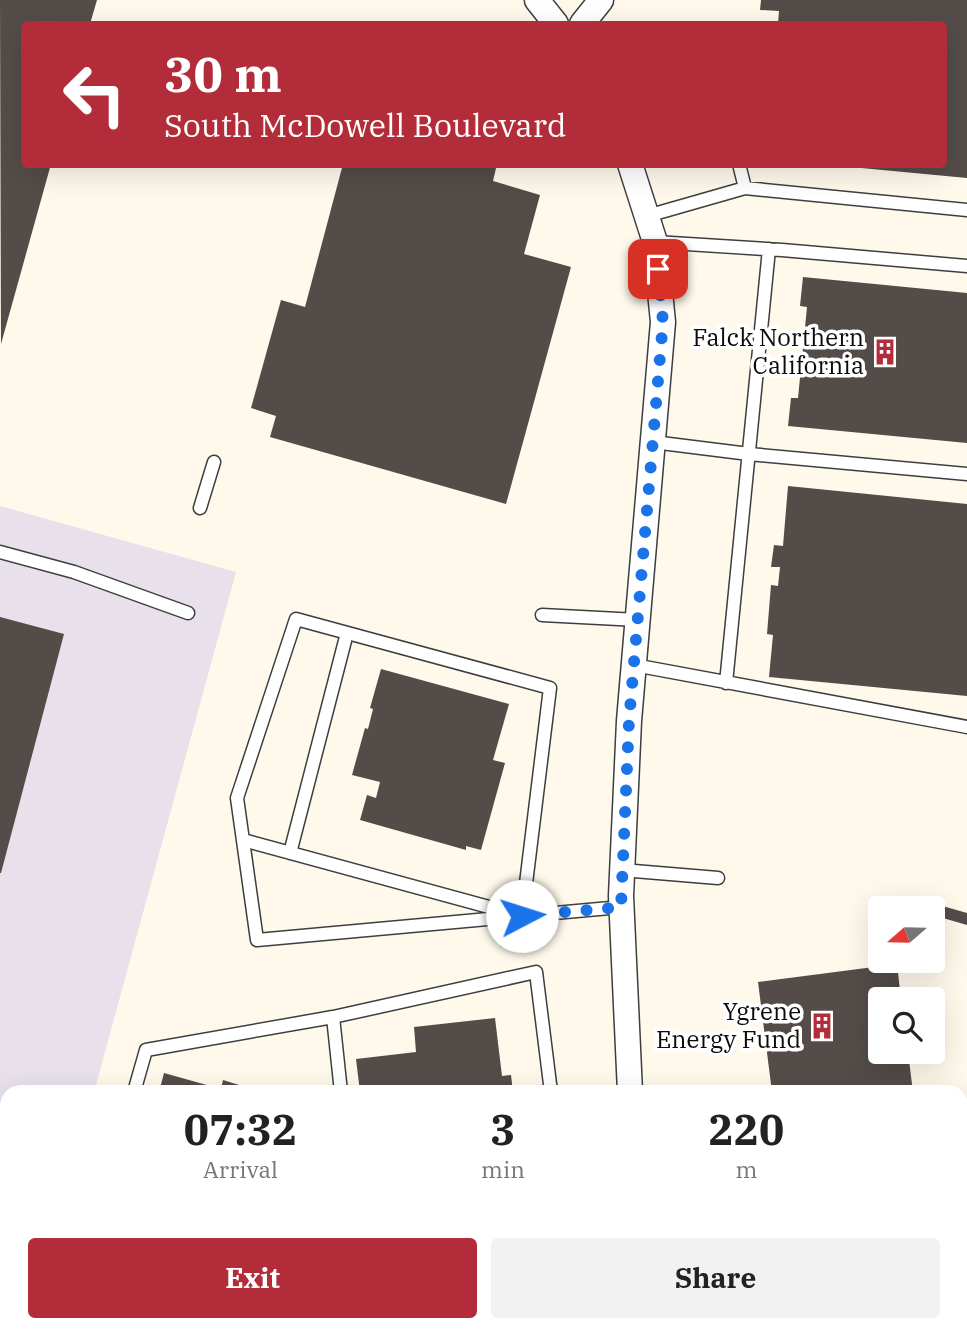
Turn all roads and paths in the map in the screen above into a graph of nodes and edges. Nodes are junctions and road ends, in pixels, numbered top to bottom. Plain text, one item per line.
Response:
1 (537, 0) edge
2 (601, 0) edge
3 (554, 21) edge
4 (584, 21) edge
5 (631, 168) edge
6 (740, 168) edge
7 (745, 188) junction
8 (967, 211) edge
9 (647, 216) junction
10 (655, 242) junction
11 (769, 249) junction
12 (967, 266) edge
13 (653, 442) junction
14 (749, 454) junction
15 (214, 462) dead end
16 (967, 474) edge
17 (200, 508) dead end
18 (0, 552) edge
19 (188, 613) dead end
20 (542, 615) dead end
21 (638, 620) junction
22 (347, 633) junction
23 (634, 665) junction
24 (726, 682) junction
25 (967, 727) edge
26 (243, 840) junction
27 (290, 853) junction
28 (622, 870) junction
29 (718, 877) dead end
30 (621, 907) junction
31 (522, 916) junction
32 (333, 1017) junction
33 (136, 1085) edge
34 (340, 1085) edge
35 (550, 1085) edge
36 (630, 1085) edge

1 - 3 street
2 - 4 street
5 - 9 street
6 - 7 lane
7 - 8 lane
7 - 9 lane
9 - 10 street
10 - 11 lane
10 - 13 street
11 - 12 lane
11 - 14 lane
13 - 14 lane
13 - 21 street
14 - 16 lane
14 - 24 lane
15 - 17 lane
18 - 19 lane
20 - 21 lane
21 - 23 street
22 - 26 lane
22 - 27 lane
22 - 31 lane
23 - 24 lane
23 - 28 street
24 - 25 lane
26 - 27 lane
26 - 31 lane
27 - 31 lane
28 - 29 lane
28 - 30 street
30 - 31 lane
30 - 36 street
32 - 33 lane
32 - 34 lane
32 - 35 lane

